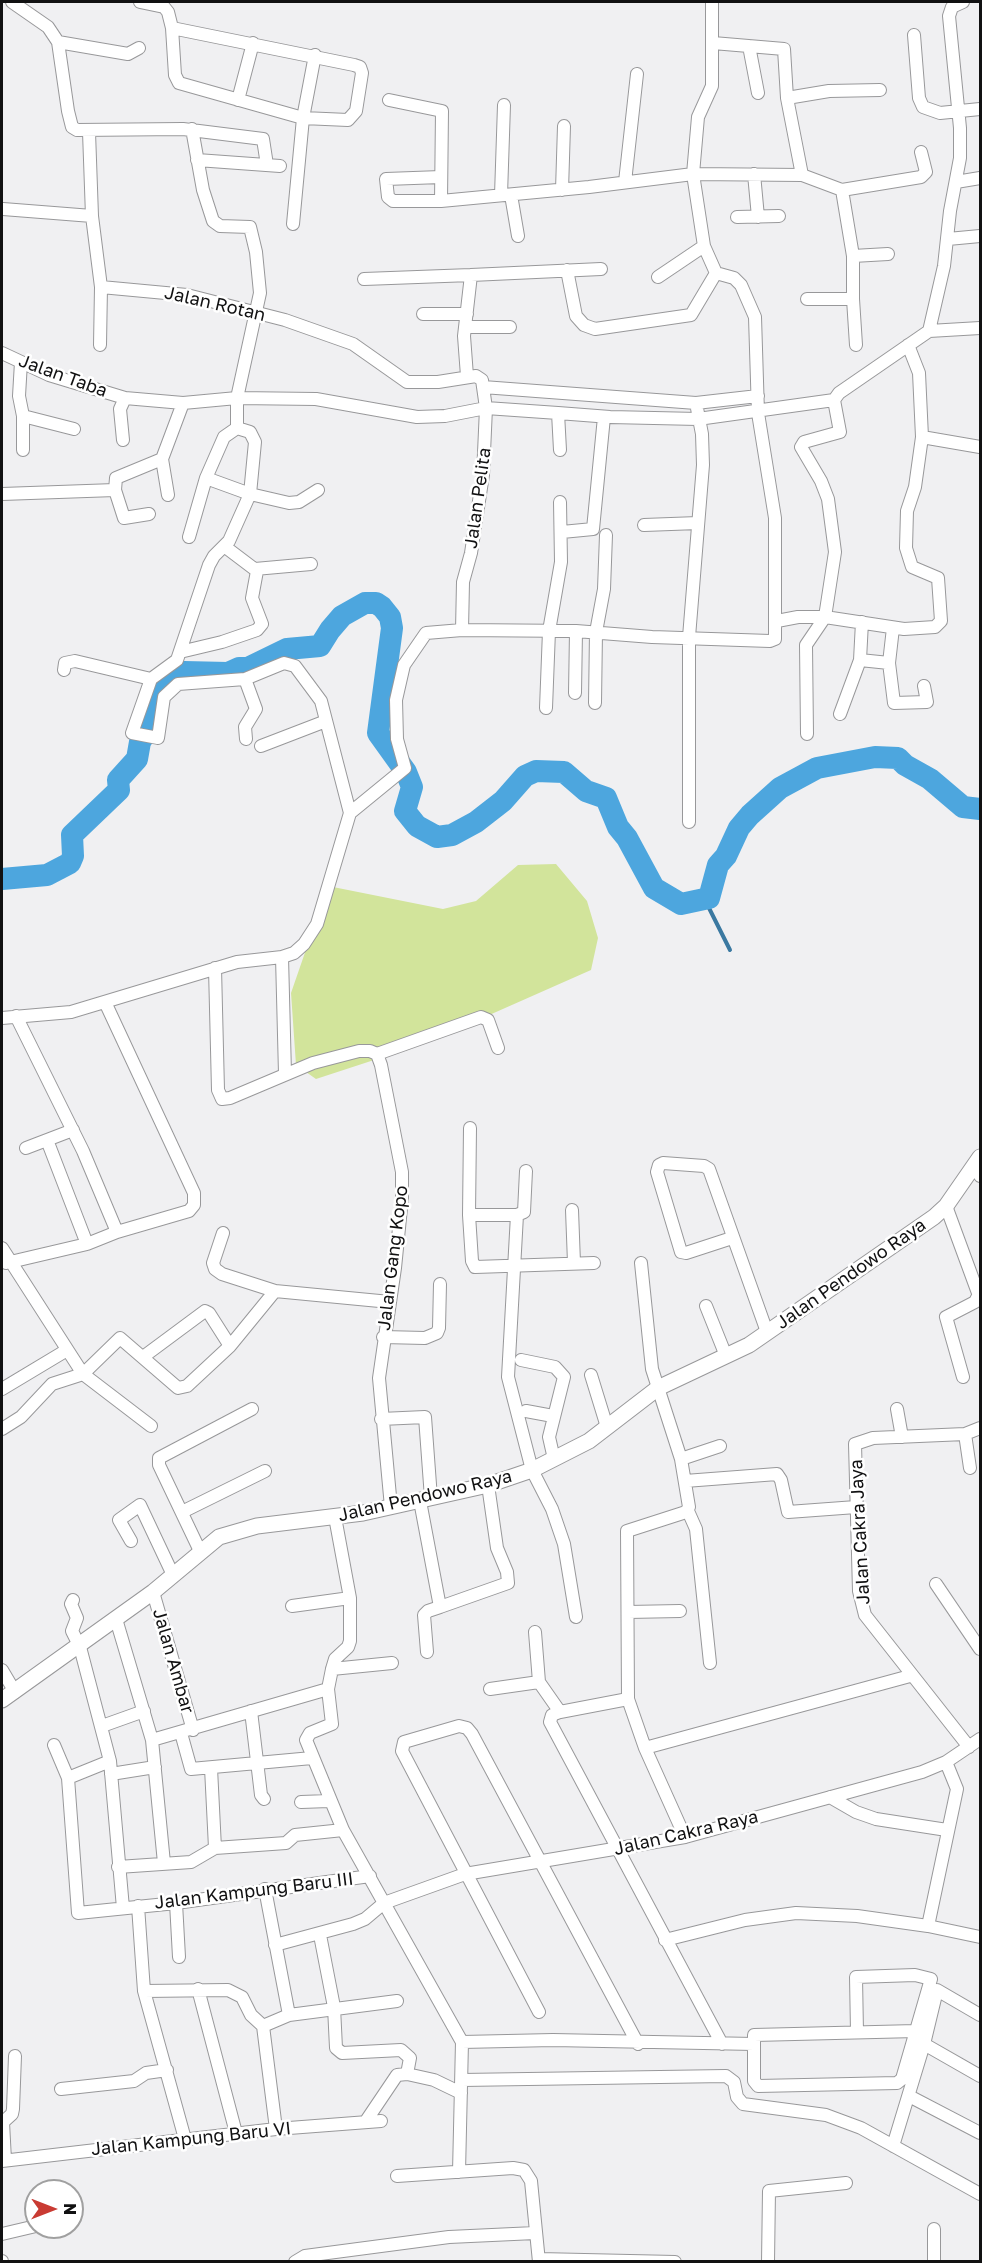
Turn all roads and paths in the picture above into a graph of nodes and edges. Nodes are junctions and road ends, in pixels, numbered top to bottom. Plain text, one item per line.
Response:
1 (12, 2) edge
2 (140, 2) edge
3 (712, 2) edge
4 (963, 2) edge
5 (172, 28) junction
6 (914, 35) dead end
7 (58, 42) junction
8 (253, 43) junction
9 (713, 43) junction
10 (749, 46) junction
11 (139, 48) dead end
12 (315, 55) junction
13 (637, 74) dead end
14 (880, 90) dead end
15 (758, 93) dead end
16 (787, 98) junction
17 (238, 100) junction
18 (389, 100) dead end
19 (504, 105) dead end
20 (981, 109) edge
21 (958, 111) junction
22 (303, 118) junction
23 (564, 126) dead end
24 (192, 129) junction
25 (88, 132) junction
26 (921, 152) dead end
27 (197, 160) junction
28 (693, 174) junction
29 (754, 174) junction
30 (802, 175) junction
31 (441, 177) junction
32 (981, 178) edge
33 (625, 182) junction
34 (956, 182) junction
35 (562, 190) junction
36 (842, 190) junction
37 (506, 195) junction
38 (441, 201) junction
39 (3, 209) edge
40 (92, 216) junction
41 (779, 216) dead end
42 (737, 217) dead end
43 (758, 217) junction
44 (293, 224) dead end
45 (518, 236) dead end
46 (981, 236) edge
47 (948, 239) junction
48 (704, 246) junction
49 (888, 254) dead end
50 (853, 256) junction
51 (601, 269) dead end
52 (567, 270) junction
53 (716, 273) junction
54 (471, 275) junction
55 (658, 277) dead end
56 (364, 279) dead end
57 (101, 287) junction
58 (807, 299) dead end
59 (853, 299) junction
60 (467, 314) junction
61 (255, 315) junction
62 (423, 315) dead end
63 (465, 327) junction
64 (510, 327) dead end
65 (981, 328) edge
66 (929, 331) junction
67 (100, 345) dead end
68 (856, 345) dead end
69 (908, 345) junction
70 (2, 353) edge
71 (21, 362) junction
72 (468, 376) junction
73 (483, 387) junction
74 (758, 396) junction
75 (237, 398) junction
76 (125, 399) junction
77 (834, 400) junction
78 (183, 403) junction
79 (696, 403) junction
80 (486, 408) junction
81 (758, 412) junction
82 (558, 413) junction
83 (23, 416) junction
84 (604, 417) junction
85 (698, 419) junction
86 (237, 428) junction
87 (74, 429) dead end
88 (922, 437) junction
89 (123, 440) dead end
90 (981, 447) edge
91 (23, 450) dead end
92 (560, 450) dead end
93 (162, 459) junction
94 (206, 478) junction
95 (115, 490) junction
96 (318, 490) dead end
97 (2, 494) edge
98 (250, 494) junction
99 (168, 495) dead end
100 (560, 502) dead end
101 (149, 514) dead end
102 (698, 523) junction
103 (644, 525) dead end
104 (562, 532) junction
105 (606, 535) dead end
106 (189, 537) dead end
107 (224, 546) junction
108 (311, 564) dead end
109 (255, 568) junction
110 (825, 617) junction
111 (777, 621) junction
112 (862, 622) junction
113 (893, 628) junction
114 (462, 630) junction
115 (549, 631) junction
116 (576, 631) junction
117 (596, 632) junction
118 (689, 638) junction
119 (180, 652) junction
120 (860, 660) junction
121 (889, 663) junction
122 (63, 670) dead end
123 (179, 672) junction
124 (151, 679) junction
125 (245, 679) junction
126 (924, 686) dead end
127 (575, 693) dead end
128 (595, 703) dead end
129 (546, 708) dead end
130 (840, 714) dead end
131 (326, 721) junction
132 (807, 734) dead end
133 (246, 739) dead end
134 (261, 746) dead end
135 (350, 813) junction
136 (689, 822) dead end
137 (282, 957) junction
138 (215, 968) junction
139 (105, 1002) junction
140 (16, 1016) junction
141 (2, 1018) edge
142 (498, 1048) dead end
143 (377, 1054) junction
144 (285, 1074) junction
145 (470, 1128) dead end
146 (73, 1130) junction
147 (47, 1140) junction
148 (26, 1148) dead end
149 (978, 1166) edge
150 (526, 1171) dead end
151 (946, 1206) junction
152 (572, 1210) dead end
153 (469, 1215) junction
154 (517, 1215) junction
155 (117, 1232) junction
156 (223, 1233) dead end
157 (732, 1238) junction
158 (87, 1244) junction
159 (2, 1248) edge
160 (574, 1263) junction
161 (594, 1263) dead end
162 (641, 1263) dead end
163 (6, 1264) edge
164 (516, 1266) junction
165 (440, 1284) dead end
166 (275, 1292) junction
167 (979, 1292) edge
168 (390, 1302) junction
169 (706, 1306) dead end
170 (767, 1332) junction
171 (383, 1337) junction
172 (230, 1346) junction
173 (67, 1350) junction
174 (726, 1356) junction
175 (143, 1357) junction
176 (521, 1360) dead end
177 (83, 1374) junction
178 (591, 1375) dead end
179 (963, 1377) dead end
180 (658, 1388) junction
181 (2, 1389) edge
182 (252, 1409) dead end
183 (897, 1409) dead end
184 (526, 1411) dead end
185 (553, 1416) junction
186 (381, 1419) junction
187 (151, 1426) dead end
188 (607, 1427) junction
189 (981, 1428) edge
190 (2, 1429) edge
191 (965, 1434) junction
192 (902, 1437) junction
193 (720, 1446) dead end
194 (554, 1459) junction
195 (681, 1459) junction
196 (970, 1468) dead end
197 (532, 1470) junction
198 (265, 1472) dead end
199 (686, 1481) junction
200 (488, 1485) junction
201 (426, 1499) junction
202 (392, 1508) junction
203 (856, 1508) junction
204 (688, 1510) junction
205 (182, 1512) junction
206 (334, 1517) junction
207 (131, 1541) dead end
208 (200, 1551) junction
209 (174, 1575) junction
210 (936, 1584) dead end
211 (153, 1592) junction
212 (350, 1598) junction
213 (73, 1600) dead end
214 (292, 1606) dead end
215 (440, 1607) junction
216 (680, 1611) dead end
217 (628, 1612) junction
218 (576, 1617) dead end
219 (116, 1619) junction
220 (535, 1632) dead end
221 (80, 1647) junction
222 (981, 1649) edge
223 (428, 1652) dead end
224 (392, 1663) dead end
225 (710, 1663) dead end
226 (332, 1669) junction
227 (2, 1670) edge
228 (910, 1676) junction
229 (539, 1682) junction
230 (328, 1689) junction
231 (490, 1689) dead end
232 (15, 1692) junction
233 (627, 1699) junction
234 (2, 1700) edge
235 (144, 1711) junction
236 (251, 1711) junction
237 (560, 1712) junction
238 (102, 1726) junction
239 (187, 1731) junction
240 (981, 1739) edge
241 (152, 1740) junction
242 (54, 1745) dead end
243 (969, 1747) junction
244 (645, 1748) junction
245 (312, 1758) junction
246 (110, 1761) junction
247 (259, 1762) junction
248 (946, 1762) junction
249 (155, 1767) junction
250 (210, 1768) junction
251 (111, 1774) junction
252 (68, 1778) junction
253 (830, 1797) junction
254 (264, 1799) dead end
255 (329, 1801) junction
256 (301, 1802) dead end
257 (947, 1830) junction
258 (335, 1831) junction
259 (685, 1837) junction
260 (215, 1848) junction
261 (618, 1850) junction
262 (542, 1861) junction
263 (164, 1863) junction
264 (118, 1867) junction
265 (465, 1874) junction
266 (370, 1876) junction
267 (265, 1889) junction
268 (176, 1903) junction
269 (384, 1903) junction
270 (138, 1906) junction
271 (123, 1908) junction
272 (928, 1926) junction
273 (320, 1935) junction
274 (981, 1937) edge
275 (665, 1940) junction
276 (274, 1945) junction
277 (179, 1957) dead end
278 (198, 1989) junction
279 (144, 1990) junction
280 (397, 2001) dead end
281 (334, 2007) junction
282 (539, 2012) dead end
283 (289, 2015) junction
284 (981, 2015) edge
285 (263, 2026) junction
286 (916, 2031) junction
287 (857, 2032) junction
288 (462, 2042) junction
289 (639, 2044) junction
290 (722, 2044) junction
291 (754, 2044) junction
292 (924, 2044) junction
293 (15, 2056) dead end
294 (167, 2070) junction
295 (407, 2074) junction
296 (981, 2076) edge
297 (462, 2087) junction
298 (61, 2089) dead end
299 (909, 2096) junction
300 (366, 2121) junction
301 (381, 2121) dead end
302 (2, 2122) edge
303 (276, 2129) junction
304 (236, 2133) junction
305 (981, 2133) edge
306 (185, 2139) junction
307 (893, 2146) junction
308 (3, 2160) edge
309 (459, 2172) junction
310 (397, 2176) dead end
311 (846, 2183) dead end
312 (981, 2194) edge
313 (24, 2229) edge
314 (934, 2229) dead end
315 (535, 2233) junction
316 (2, 2234) edge
317 (539, 2260) edge
318 (647, 2261) edge
319 (295, 2262) edge
320 (675, 2262) edge
321 (768, 2262) edge
322 (934, 2262) edge

1 - 7 street
2 - 5 street
3 - 9 street
4 - 21 street
5 - 8 street
5 - 17 street
6 - 21 street
7 - 11 street
7 - 25 street
8 - 12 street
8 - 17 street
9 - 10 street
9 - 28 street
10 - 15 street
10 - 16 street
12 - 22 street
12 - 22 street
13 - 33 street
14 - 16 street
16 - 30 street
17 - 22 street
18 - 31 street
19 - 37 street
20 - 21 street
21 - 34 street
22 - 44 street
23 - 35 street
24 - 25 street
24 - 27 street
24 - 27 street
25 - 40 street
26 - 36 street
27 - 61 street
28 - 29 street
28 - 33 street
28 - 48 street
29 - 30 street
29 - 43 street
30 - 36 street
31 - 38 street
31 - 38 street
32 - 34 street
33 - 35 street
34 - 47 street
35 - 37 street
36 - 50 street
37 - 38 street
37 - 45 street
39 - 40 street
40 - 57 street
41 - 43 street
42 - 43 street
46 - 47 street
47 - 66 street
48 - 53 street
48 - 55 street
49 - 50 street
50 - 59 street
51 - 52 street
52 - 53 street
52 - 54 street
53 - 74 street
54 - 56 street
54 - 60 street
57 - 61 street, Jalan Rotan
57 - 67 street
58 - 59 street
59 - 68 street
60 - 62 street
60 - 63 street
61 - 72 street, Jalan Rotan
61 - 75 street
63 - 64 street
63 - 72 street
65 - 66 street
66 - 69 street
69 - 77 street
69 - 88 street
70 - 71 street, Jalan Taba
71 - 76 street, Jalan Taba
71 - 83 street
72 - 73 street
73 - 79 street
73 - 80 street, Jalan Pelita
74 - 79 street
74 - 81 street
75 - 78 street, Jalan Taba
75 - 80 street, Jalan Taba
75 - 86 street
76 - 78 street, Jalan Taba
76 - 89 street
77 - 81 street, Jalan Taba
77 - 110 street
78 - 93 street
79 - 85 street
80 - 82 street, Jalan Taba
80 - 114 street, Jalan Pelita
81 - 85 street, Jalan Taba
81 - 111 street
82 - 84 street, Jalan Taba
82 - 92 street
83 - 87 street
83 - 91 street
84 - 85 street, Jalan Taba
84 - 104 street
85 - 102 street
86 - 94 street
86 - 98 street
88 - 90 street
88 - 113 street
93 - 95 street
93 - 99 street
94 - 98 street
94 - 106 street
95 - 97 street
95 - 101 street
96 - 98 street
98 - 107 street
100 - 104 street
102 - 103 street
102 - 118 street
104 - 115 street
105 - 117 street
107 - 109 street
107 - 119 street
108 - 109 street
109 - 119 street
110 - 111 street
110 - 112 street
110 - 132 street
111 - 118 street
112 - 113 street
112 - 120 street
113 - 121 street
114 - 115 street
114 - 135 street
115 - 116 street
115 - 129 street
116 - 117 street
116 - 127 street
117 - 118 street
117 - 128 street
118 - 136 street
119 - 123 street
120 - 121 street
120 - 130 street
121 - 126 street
122 - 124 street
123 - 124 street
123 - 124 street
123 - 125 street
125 - 131 street
125 - 133 street
131 - 134 street
131 - 135 street
135 - 137 street
137 - 138 street
137 - 144 street
138 - 139 street
138 - 144 street
139 - 140 street
139 - 155 street
140 - 141 street
140 - 146 street
142 - 143 street
143 - 144 street
143 - 168 street, Jalan Gang Kopo
145 - 153 street
146 - 147 street
146 - 155 street
147 - 148 street
147 - 158 street
149 - 151 street, Jalan Pendowo Raya
150 - 154 street
151 - 167 street
151 - 170 street, Jalan Pendowo Raya
152 - 160 street
153 - 154 street
153 - 164 street
154 - 164 street
155 - 158 street
156 - 166 street
157 - 157 street
157 - 170 street
158 - 163 street
159 - 163 street
160 - 161 street
160 - 164 street
162 - 180 street
163 - 173 street
164 - 197 street
165 - 171 street
166 - 168 street
166 - 172 street
167 - 179 street
168 - 171 street, Jalan Gang Kopo
169 - 174 street
170 - 174 street, Jalan Pendowo Raya
171 - 186 street, Jalan Gang Kopo
172 - 175 street
172 - 175 street
173 - 177 street
173 - 181 street
174 - 180 street, Jalan Pendowo Raya
175 - 177 street
176 - 185 street
177 - 187 street
177 - 190 street
178 - 188 street
180 - 188 street, Jalan Pendowo Raya
180 - 195 street
182 - 205 street
183 - 192 street
184 - 185 street
185 - 194 street
186 - 201 street
186 - 202 street, Jalan Gang Kopo
188 - 194 street, Jalan Pendowo Raya
189 - 191 street, Jalan Cakra Jaya
191 - 192 street, Jalan Cakra Jaya
191 - 196 street
192 - 203 street, Jalan Cakra Jaya
193 - 195 street
194 - 197 street, Jalan Pendowo Raya
195 - 199 street
197 - 200 street, Jalan Pendowo Raya
197 - 218 street
198 - 205 street
199 - 203 street
199 - 204 street
200 - 201 street, Jalan Pendowo Raya
200 - 215 street
201 - 202 street, Jalan Pendowo Raya
201 - 215 street
202 - 206 street, Jalan Pendowo Raya
203 - 228 street, Jalan Cakra Jaya
204 - 217 street
204 - 225 street
205 - 208 street
206 - 208 street, Jalan Pendowo Raya
206 - 212 street
207 - 209 street
208 - 209 street, Jalan Pendowo Raya
209 - 211 street, Jalan Pendowo Raya
210 - 222 street
211 - 219 street, Jalan Pendowo Raya
211 - 239 street, Jalan Ambar
212 - 214 street
212 - 226 street
213 - 221 street
215 - 223 street
216 - 217 street
217 - 233 street
219 - 221 street, Jalan Pendowo Raya
219 - 235 street
220 - 229 street
221 - 232 street, Jalan Pendowo Raya
221 - 238 street
224 - 226 street
226 - 230 street
227 - 232 street
228 - 243 street, Jalan Cakra Jaya
228 - 244 street
229 - 231 street
229 - 237 street
230 - 236 street
230 - 245 street
232 - 234 street, Jalan Pendowo Raya
233 - 237 street
233 - 244 street
235 - 238 street
235 - 241 street
236 - 239 street
236 - 247 street
237 - 261 street
238 - 246 street
239 - 241 street
239 - 250 street, Jalan Ambar
240 - 243 street, Jalan Cakra Raya
241 - 249 street
242 - 252 street
243 - 248 street, Jalan Cakra Raya
244 - 259 street
245 - 247 street
245 - 255 street
246 - 251 street
246 - 252 street
247 - 250 street
247 - 254 street
248 - 253 street, Jalan Cakra Raya
248 - 257 street
249 - 251 street
249 - 263 street
250 - 260 street
251 - 264 street
252 - 271 street, Jalan Kampung Baru III
253 - 257 street
253 - 259 street, Jalan Cakra Raya
255 - 256 street
255 - 258 street
257 - 272 street
258 - 260 street
258 - 266 street
259 - 261 street, Jalan Cakra Raya
260 - 263 street
261 - 262 street, Jalan Cakra Raya
261 - 275 street
262 - 265 street, Jalan Cakra Raya
262 - 265 street
262 - 289 street
263 - 264 street
264 - 271 street
265 - 269 street, Jalan Cakra Raya
265 - 282 street
266 - 267 street, Jalan Kampung Baru III
266 - 269 street
267 - 268 street, Jalan Kampung Baru III
267 - 276 street
268 - 270 street, Jalan Kampung Baru III
268 - 277 street
269 - 273 street, Jalan Cakra Raya
269 - 288 street
270 - 271 street, Jalan Kampung Baru III
270 - 279 street
272 - 274 street
272 - 275 street
273 - 276 street, Jalan Cakra Raya
273 - 281 street
275 - 290 street
276 - 283 street
278 - 279 street
278 - 285 street
278 - 304 street
279 - 294 street
280 - 281 street
281 - 283 street
281 - 295 street
283 - 285 street
284 - 292 street
285 - 303 street
286 - 287 street
286 - 287 street
286 - 291 street
287 - 291 street
288 - 289 street
288 - 297 street
289 - 290 street
290 - 291 street
292 - 296 street
292 - 299 street
293 - 302 street
294 - 298 street
294 - 306 street
295 - 297 street
295 - 300 street
297 - 307 street
297 - 309 street
299 - 305 street
299 - 307 street
300 - 301 street, Jalan Kampung Baru VI
300 - 303 street, Jalan Kampung Baru VI
302 - 308 street
303 - 304 street, Jalan Kampung Baru VI
304 - 306 street, Jalan Kampung Baru VI
306 - 308 street, Jalan Kampung Baru VI
307 - 312 street
309 - 310 street
309 - 315 street
311 - 321 street
313 - 316 street
314 - 322 street
315 - 317 street
315 - 319 street
317 - 318 street
318 - 320 street

